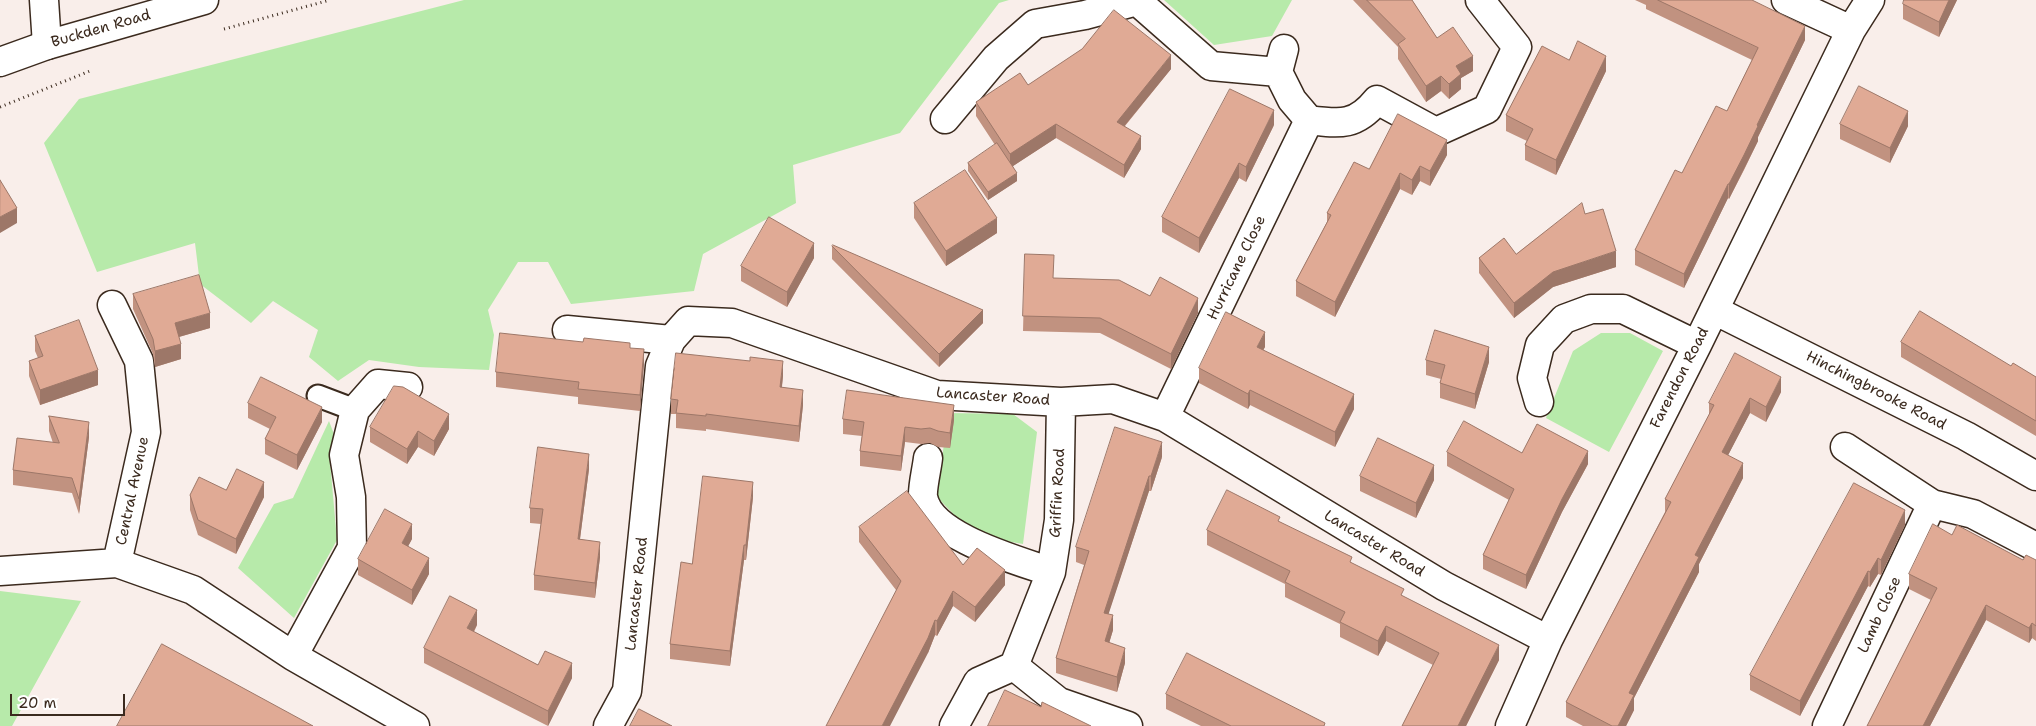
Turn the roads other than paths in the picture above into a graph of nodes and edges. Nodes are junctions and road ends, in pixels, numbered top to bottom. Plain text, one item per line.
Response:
1 (44, 0) edge
2 (204, 0) edge
3 (1480, 0) edge
4 (1786, 0) edge
5 (1870, 0) edge
6 (1851, 30) junction
7 (47, 45) junction
8 (0, 62) edge
9 (944, 119) dead end
10 (1309, 120) junction
11 (112, 305) dead end
12 (1714, 310) junction
13 (567, 330) dead end
14 (671, 340) junction
15 (1697, 345) junction
16 (408, 387) dead end
17 (318, 396) dead end
18 (1061, 402) junction
19 (1539, 402) dead end
20 (355, 410) junction
21 (1165, 417) junction
22 (1845, 447) dead end
23 (928, 458) dead end
24 (2036, 476) edge
25 (1932, 504) junction
26 (2036, 547) edge
27 (117, 563) junction
28 (0, 571) edge
29 (1051, 572) junction
30 (1548, 640) junction
31 (293, 656) junction
32 (1014, 666) junction
33 (415, 726) edge
34 (608, 726) edge
35 (954, 726) edge
36 (1128, 726) edge
37 (1511, 726) edge
38 (1827, 726) edge

1 - 7 street
2 - 7 street, Buckden Road
3 - 10 street
4 - 6 street
5 - 6 street, Farendon Road
6 - 12 street, Farendon Road
7 - 8 street, Buckden Road
9 - 10 street
10 - 21 street, Hurricane Close
11 - 27 street, Central Avenue
12 - 15 street, Farendon Road
12 - 24 street, Hinchingbrooke Road
13 - 14 street
14 - 18 street, Lancaster Road
14 - 34 street, Lancaster Road
15 - 19 street
15 - 30 street, Farendon Road
16 - 20 street
17 - 20 lane
18 - 21 street, Lancaster Road
18 - 29 street, Griffin Road
20 - 31 street
21 - 30 street, Lancaster Road
22 - 25 street
23 - 29 street
25 - 26 street
25 - 38 street, Lamb Close
27 - 28 street, Central Avenue
27 - 31 street, Central Avenue
29 - 32 street, Griffin Road
30 - 37 street, Farendon Road
31 - 33 street, Central Avenue
32 - 35 street
32 - 36 street

